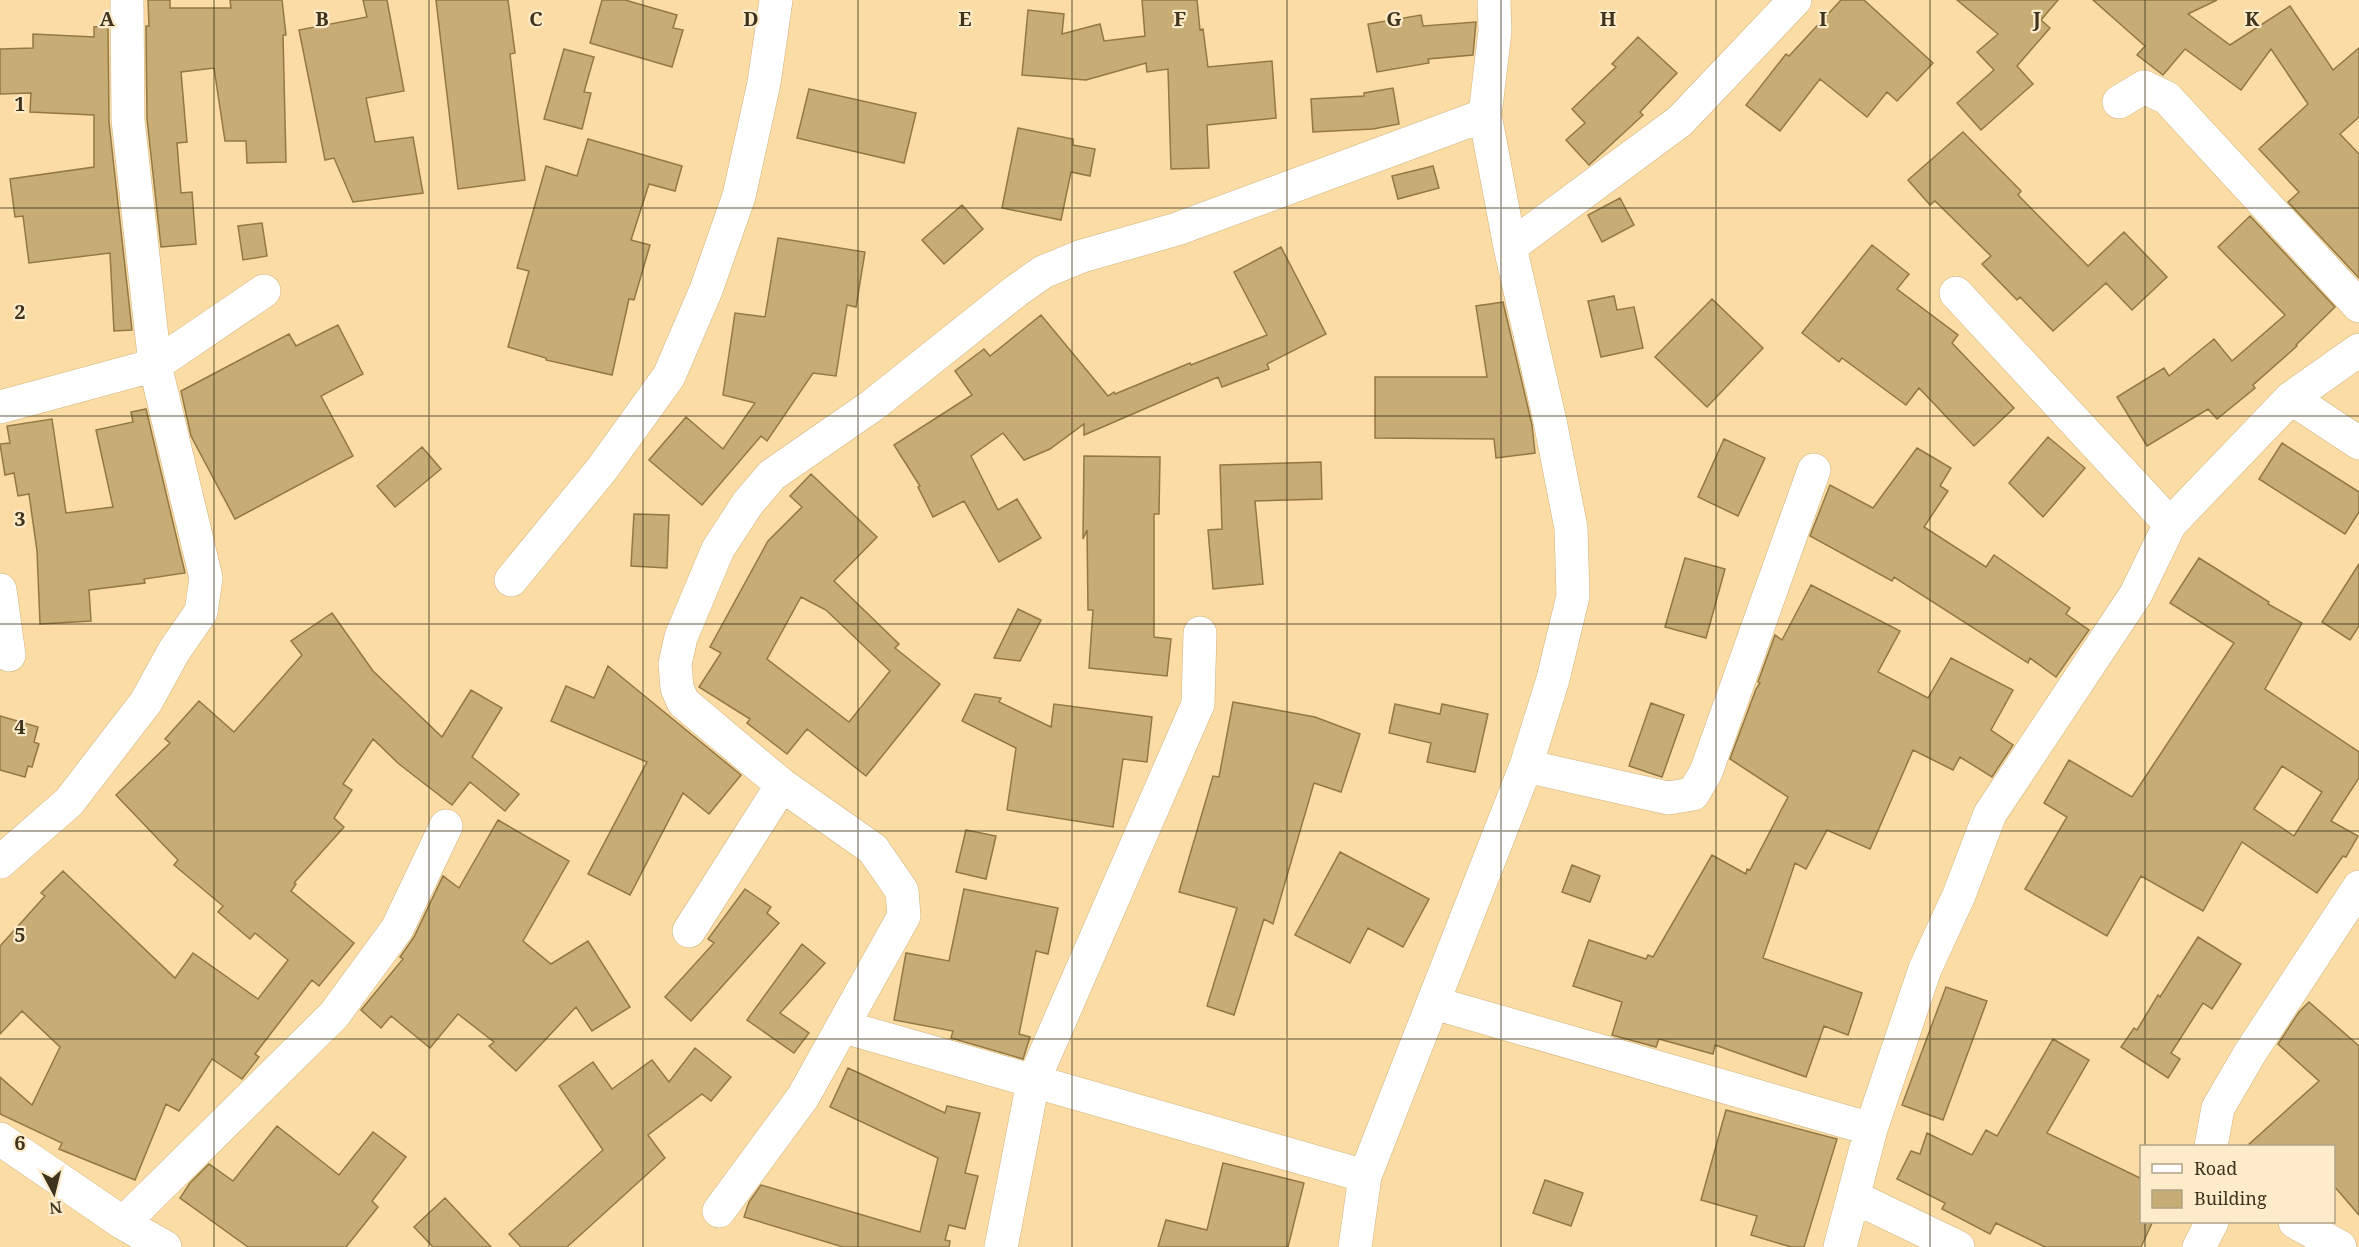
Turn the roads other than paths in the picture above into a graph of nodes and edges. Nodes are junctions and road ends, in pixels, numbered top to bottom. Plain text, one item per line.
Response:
1 (127, 0) edge
2 (776, 0) edge
3 (1494, 0) edge
4 (1795, 0) edge
5 (2119, 102) dead end
6 (1485, 115) junction
7 (1510, 247) junction
8 (264, 291) dead end
9 (1956, 293) dead end
10 (2359, 306) edge
11 (2359, 350) edge
12 (154, 365) junction
13 (2291, 398) junction
14 (0, 407) edge
15 (2359, 443) edge
16 (1814, 470) dead end
17 (2170, 524) junction
18 (511, 580) dead end
19 (0, 590) edge
20 (1200, 633) dead end
21 (9, 655) dead end
22 (1526, 766) junction
23 (782, 785) junction
24 (446, 826) dead end
25 (0, 862) edge
26 (2359, 887) edge
27 (689, 931) dead end
28 (1434, 1003) junction
29 (844, 1027) junction
30 (1033, 1082) junction
31 (1870, 1129) junction
32 (0, 1139) edge
33 (2211, 1145) edge
34 (1365, 1176) junction
35 (1854, 1197) junction
36 (719, 1211) dead end
37 (123, 1223) junction
38 (2211, 1223) edge
39 (2298, 1223) edge
40 (165, 1247) edge
41 (1001, 1247) edge
42 (1355, 1247) edge
43 (1840, 1247) edge
44 (1958, 1247) edge
45 (2199, 1247) edge
46 (2340, 1247) edge

1 - 12 street
2 - 18 street
3 - 6 street
4 - 7 street
5 - 10 street
6 - 7 street
6 - 23 street
7 - 22 street
8 - 12 street
9 - 17 street
11 - 13 street
12 - 14 street
12 - 25 street
13 - 15 street
13 - 17 street
16 - 22 street
17 - 31 street
19 - 21 street
20 - 30 street
22 - 28 street
23 - 27 street
23 - 29 street
24 - 37 street
26 - 33 street
28 - 31 street
28 - 34 street
29 - 30 street
29 - 36 street
30 - 34 street
30 - 41 street
31 - 35 street
32 - 37 street
34 - 42 street
35 - 43 street
35 - 44 street
37 - 40 street
38 - 45 street
39 - 46 street

